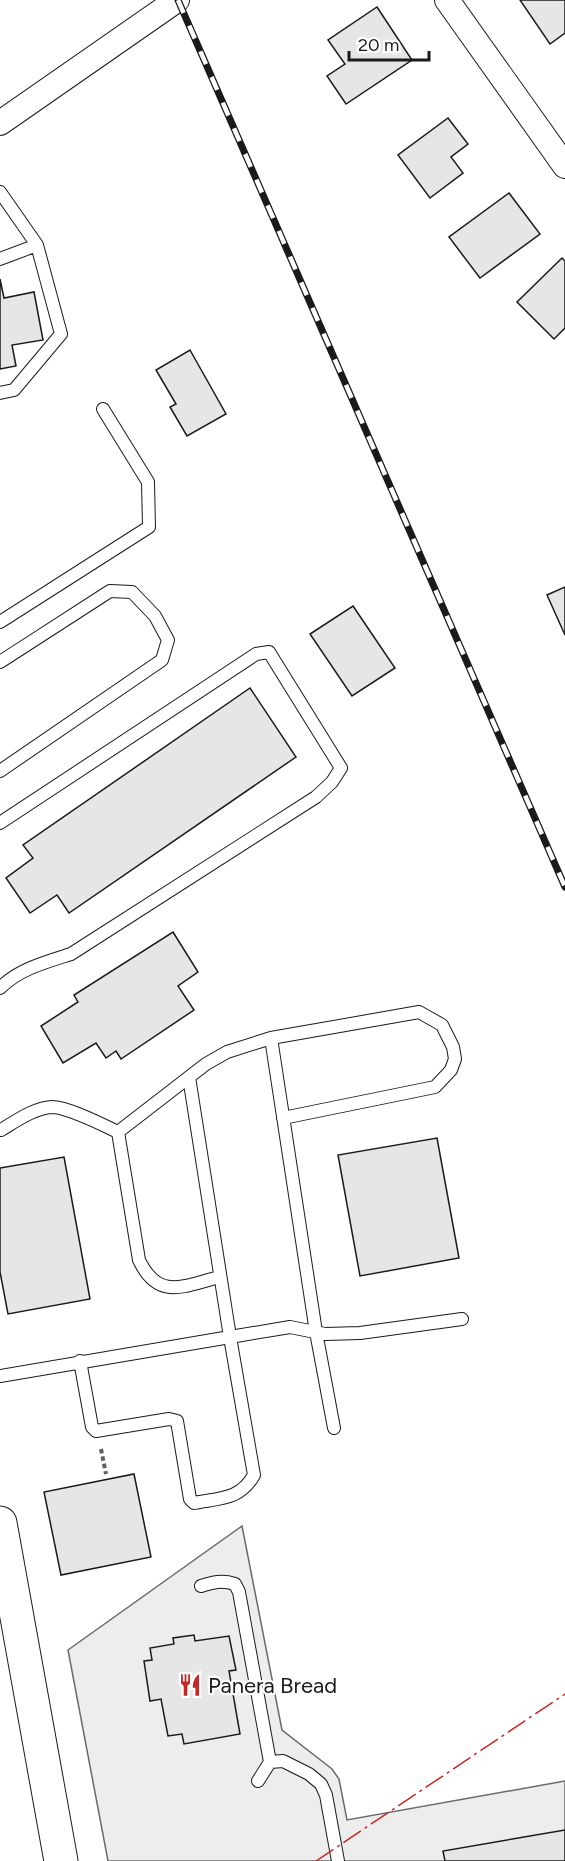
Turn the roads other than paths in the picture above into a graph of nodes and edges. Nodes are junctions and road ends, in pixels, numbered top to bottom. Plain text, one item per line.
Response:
1 (177, 0) edge
2 (447, 0) edge
3 (0, 123) edge
4 (565, 166) edge
5 (0, 192) edge
6 (37, 245) junction
7 (0, 259) edge
8 (0, 393) edge
9 (103, 409) dead end
10 (0, 621) edge
11 (0, 662) edge
12 (0, 771) edge
13 (0, 823) edge
14 (0, 988) edge
15 (271, 1038) junction
16 (189, 1077) junction
17 (283, 1118) junction
18 (0, 1123) edge
19 (0, 1130) edge
20 (118, 1132) junction
21 (220, 1277) junction
22 (462, 1319) dead end
23 (316, 1332) junction
24 (230, 1337) junction
25 (80, 1361) junction
26 (0, 1376) edge
27 (334, 1428) dead end
28 (0, 1523) edge
29 (201, 1586) dead end
30 (270, 1762) junction
31 (258, 1781) dead end
32 (61, 1861) edge
33 (338, 1861) edge

1 - 3 street
2 - 4 street
5 - 6 lane
6 - 7 lane
6 - 8 lane
9 - 10 lane
11 - 12 lane
13 - 14 lane
15 - 16 lane
15 - 17 lane
15 - 17 lane
16 - 20 lane
16 - 21 lane
17 - 23 lane
18 - 19 lane
19 - 20 lane
20 - 21 lane
21 - 24 lane
22 - 23 lane
23 - 24 lane
23 - 27 lane
24 - 25 lane
24 - 25 lane
25 - 26 lane
28 - 32 main road
29 - 30 lane
30 - 31 lane
30 - 33 lane

